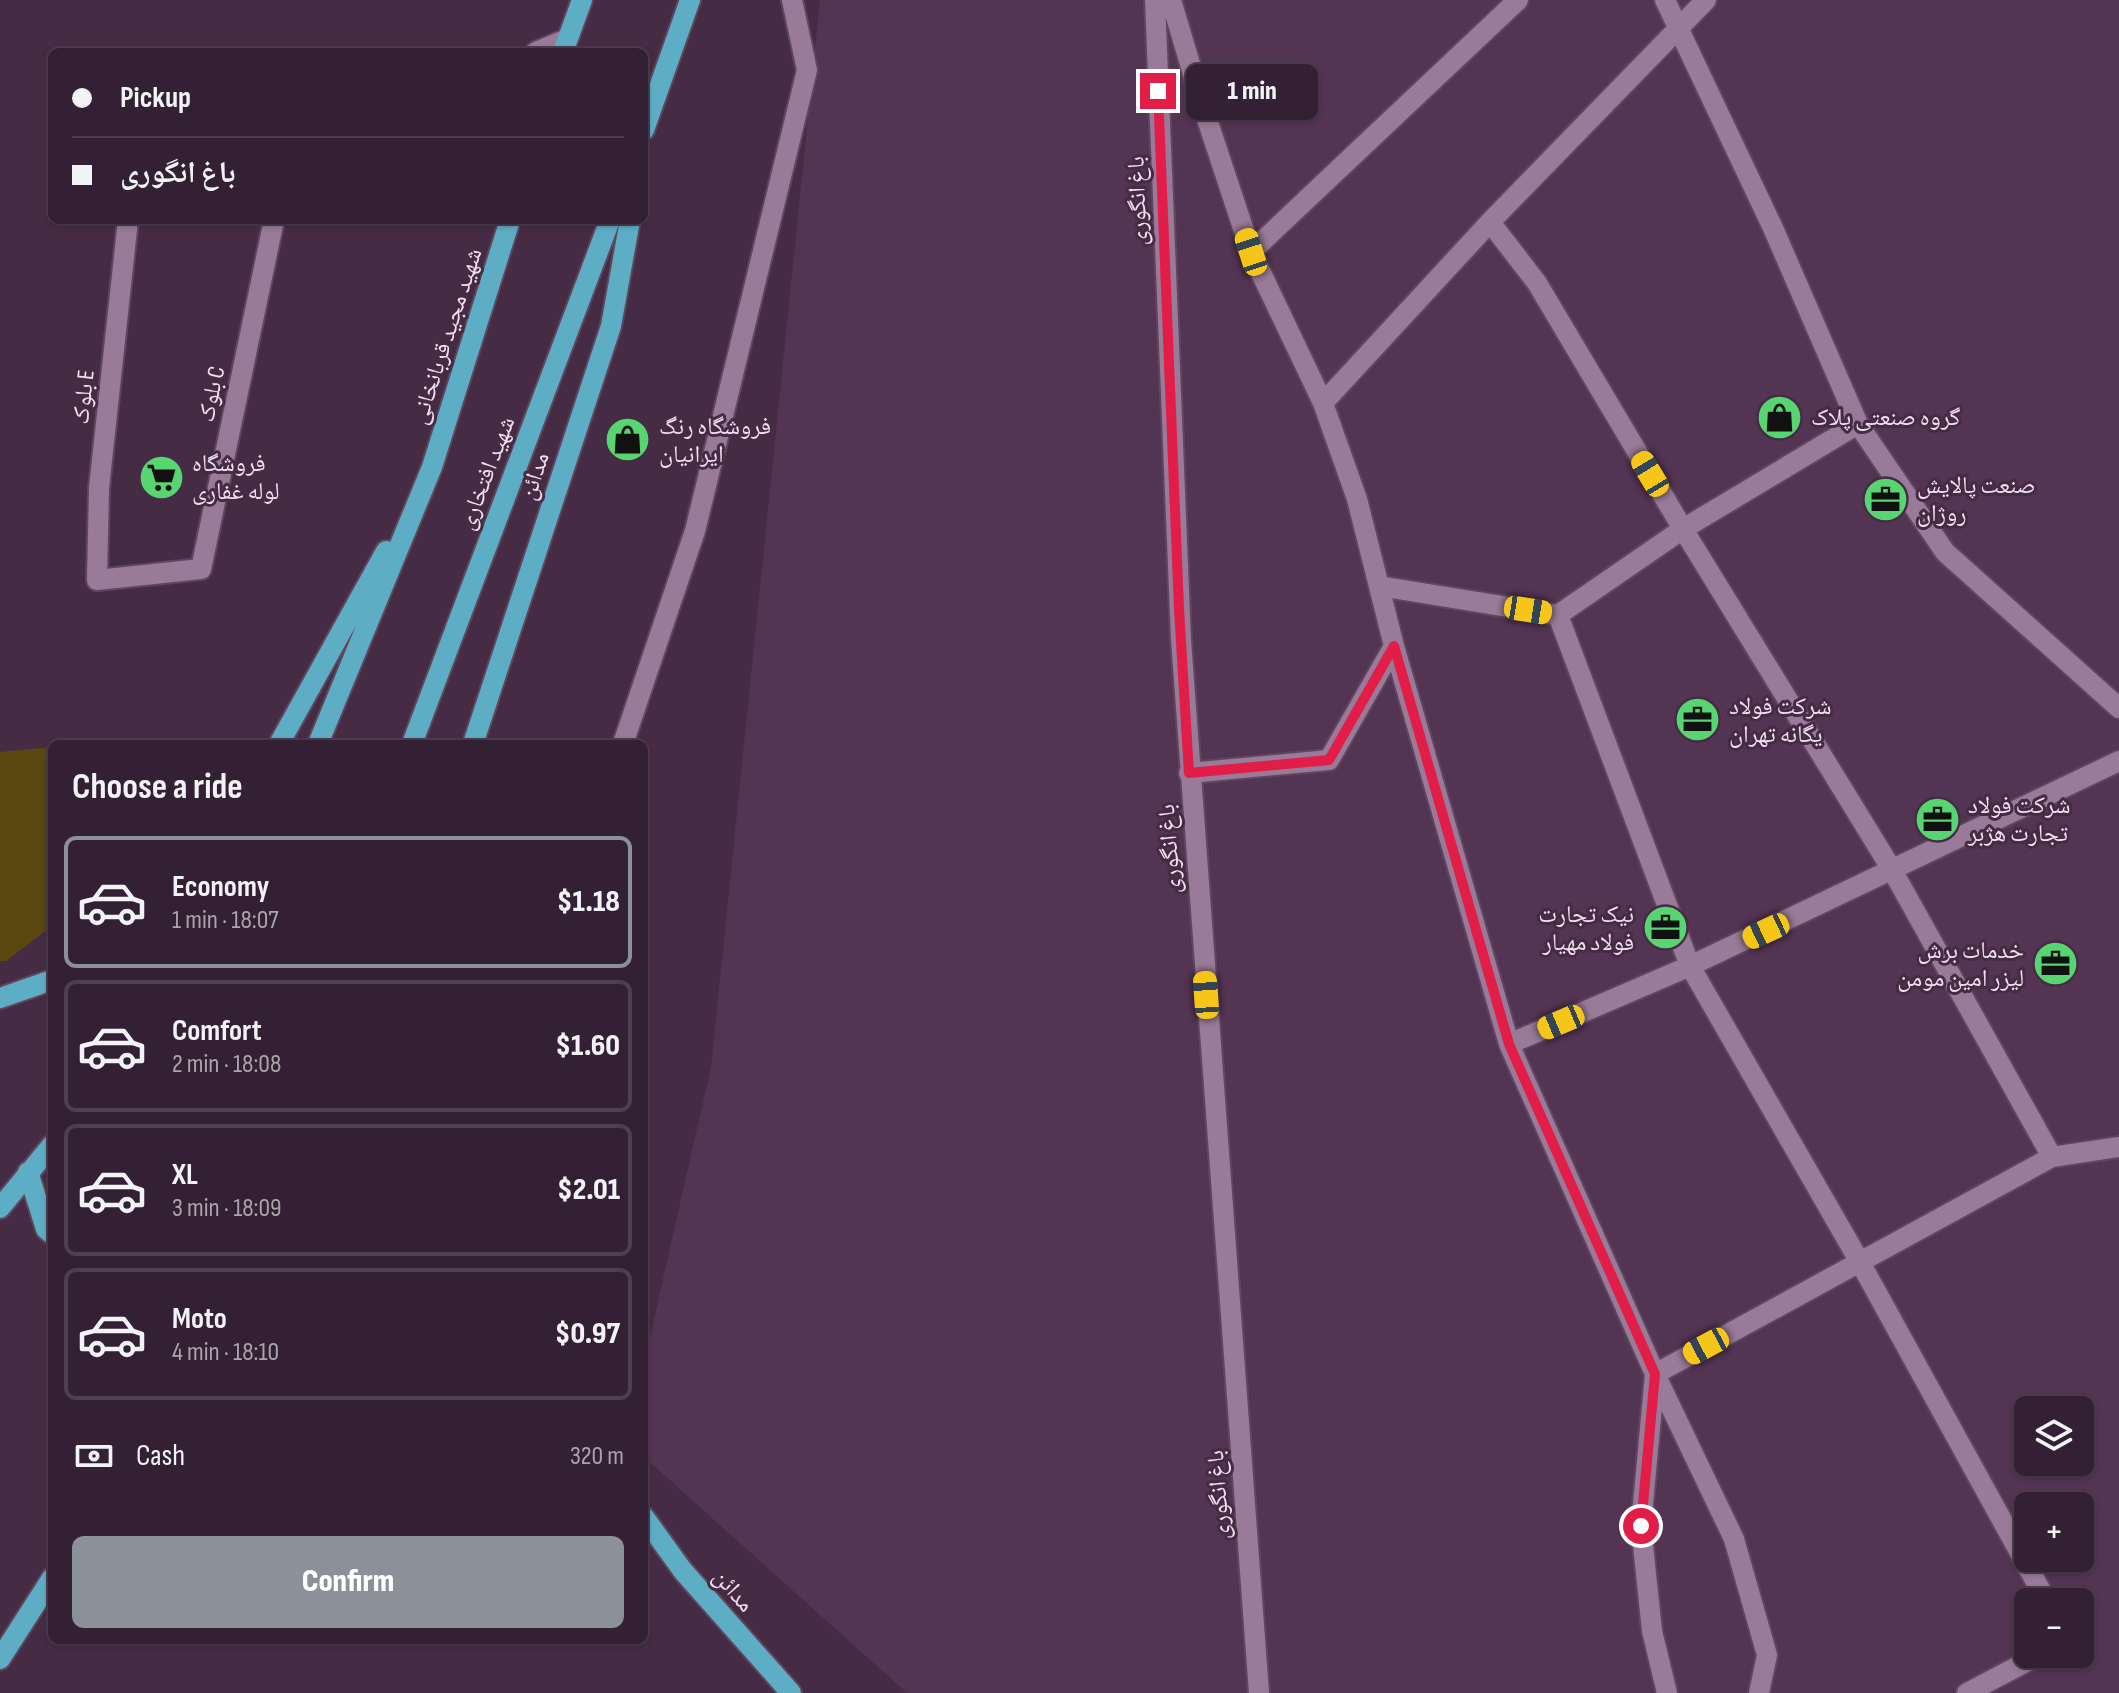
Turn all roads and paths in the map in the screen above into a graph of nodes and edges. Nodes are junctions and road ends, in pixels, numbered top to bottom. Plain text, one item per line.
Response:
1 (582, 0) edge
2 (690, 0) edge
3 (792, 0) edge
4 (1155, 0) edge
5 (1171, 0) edge
6 (1518, 0) edge
7 (1665, 0) edge
8 (1706, 0) edge
9 (1678, 27) junction
10 (565, 46) edge
11 (648, 121) edge
12 (1490, 222) junction
13 (128, 224) edge
14 (273, 224) edge
15 (509, 224) edge
16 (608, 224) edge
17 (629, 224) edge
18 (1251, 252) junction
19 (1323, 403) junction
20 (1858, 424) junction
21 (432, 467) junction
22 (1683, 529) junction
23 (97, 580) joint
24 (1379, 586) junction
25 (1558, 615) junction
26 (1394, 646) junction
27 (2119, 708) edge
28 (281, 740) edge
29 (320, 740) edge
30 (414, 740) edge
31 (474, 740) edge
32 (624, 740) edge
33 (2119, 761) edge
34 (1189, 773) junction
35 (1891, 868) junction
36 (1690, 966) junction
37 (48, 981) edge
38 (0, 998) edge
39 (1509, 1044) junction
40 (2119, 1147) edge
41 (48, 1150) edge
42 (2052, 1157) junction
43 (28, 1172) junction
44 (0, 1208) edge
45 (48, 1231) edge
46 (1861, 1264) junction
47 (1655, 1374) junction
48 (648, 1523) edge
49 (48, 1584) edge
50 (2039, 1588) edge
51 (0, 1659) edge
52 (2014, 1668) edge
53 (791, 1693) edge
54 (1259, 1693) edge
55 (1667, 1693) edge
56 (1759, 1693) edge
57 (1967, 1693) edge

1 - 10 main road
2 - 11 main road
3 - 32 street
4 - 34 street, باغ انگوری
5 - 18 street
6 - 18 street
7 - 9 street
8 - 9 street
9 - 12 street
9 - 20 street
12 - 19 street
12 - 22 street
13 - 23 street, بلوک E
14 - 23 street, بلوک C
15 - 21 main road, شهید مجید قربانخانی
16 - 30 main road, شهید افتخاری
17 - 31 main road, مدائن
18 - 19 street
19 - 24 street
20 - 22 street
20 - 27 street
21 - 28 main road
21 - 29 main road
22 - 25 street
22 - 35 street
24 - 25 street
24 - 26 street
25 - 36 street
26 - 34 street
26 - 39 street
33 - 35 street
34 - 54 street, باغ انگوری
35 - 36 street
35 - 42 street
36 - 39 street
36 - 46 street
37 - 38 main road
39 - 47 street
40 - 42 street
41 - 43 main road
42 - 46 street
43 - 44 main road
43 - 45 main road
46 - 47 street
46 - 50 street
47 - 55 street
47 - 56 street
48 - 53 main road, مدائن
49 - 51 main road
52 - 57 street

